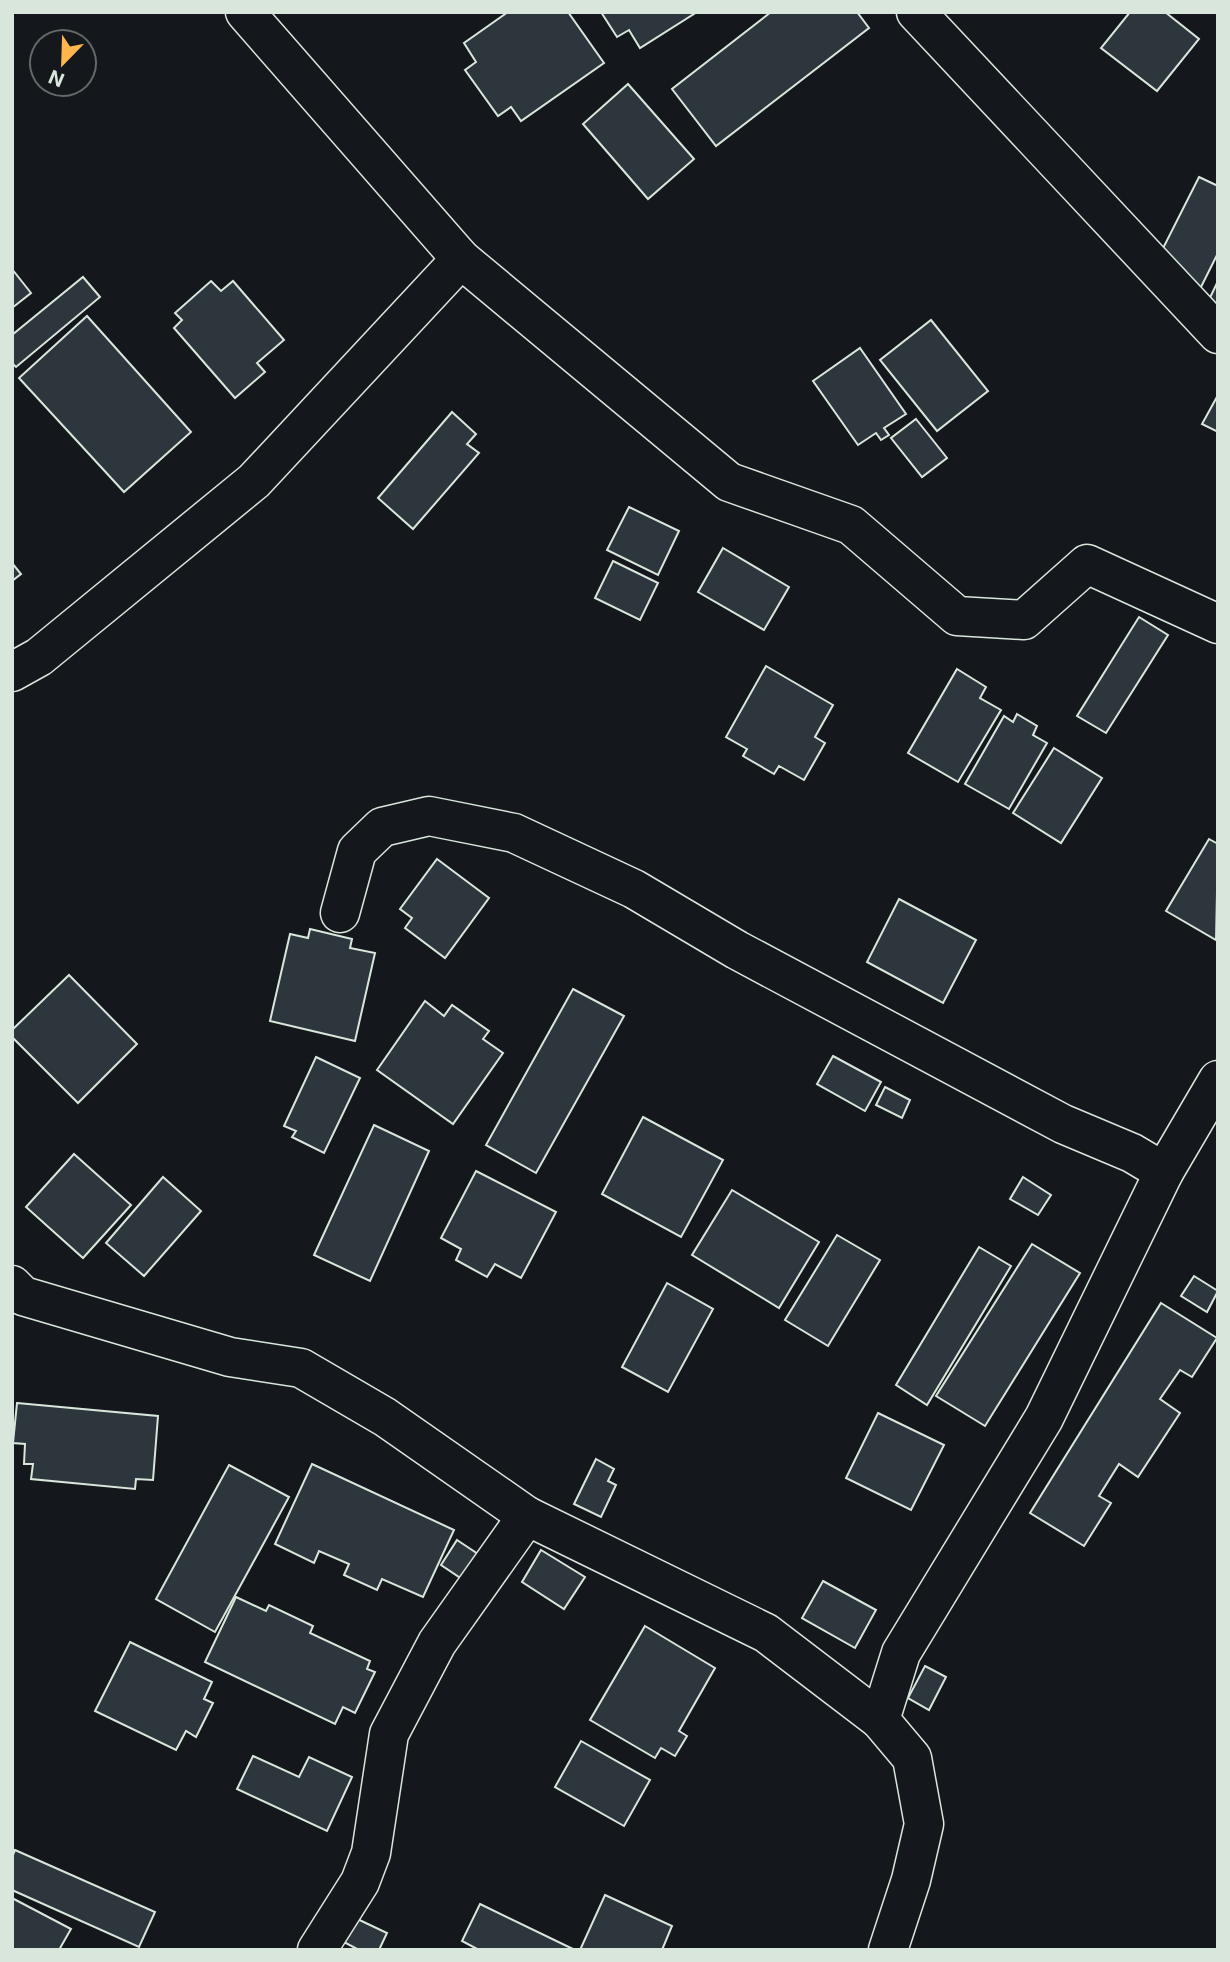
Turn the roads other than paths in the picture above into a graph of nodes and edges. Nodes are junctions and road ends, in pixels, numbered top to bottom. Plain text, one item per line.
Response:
1 (245, 12) edge
2 (916, 12) edge
3 (461, 259) junction
4 (1218, 334) edge
5 (1218, 624) edge
6 (12, 672) edge
7 (340, 913) dead end
8 (1218, 1080) edge
9 (1164, 1172) junction
10 (16, 1295) edge
11 (527, 1516) junction
12 (880, 1720) junction
13 (317, 1950) edge
14 (888, 1950) edge

1 - 3 street
2 - 4 street
3 - 5 street
3 - 6 street
7 - 9 street
8 - 9 street
9 - 12 street
10 - 11 street
11 - 12 street
11 - 13 street
12 - 14 street

